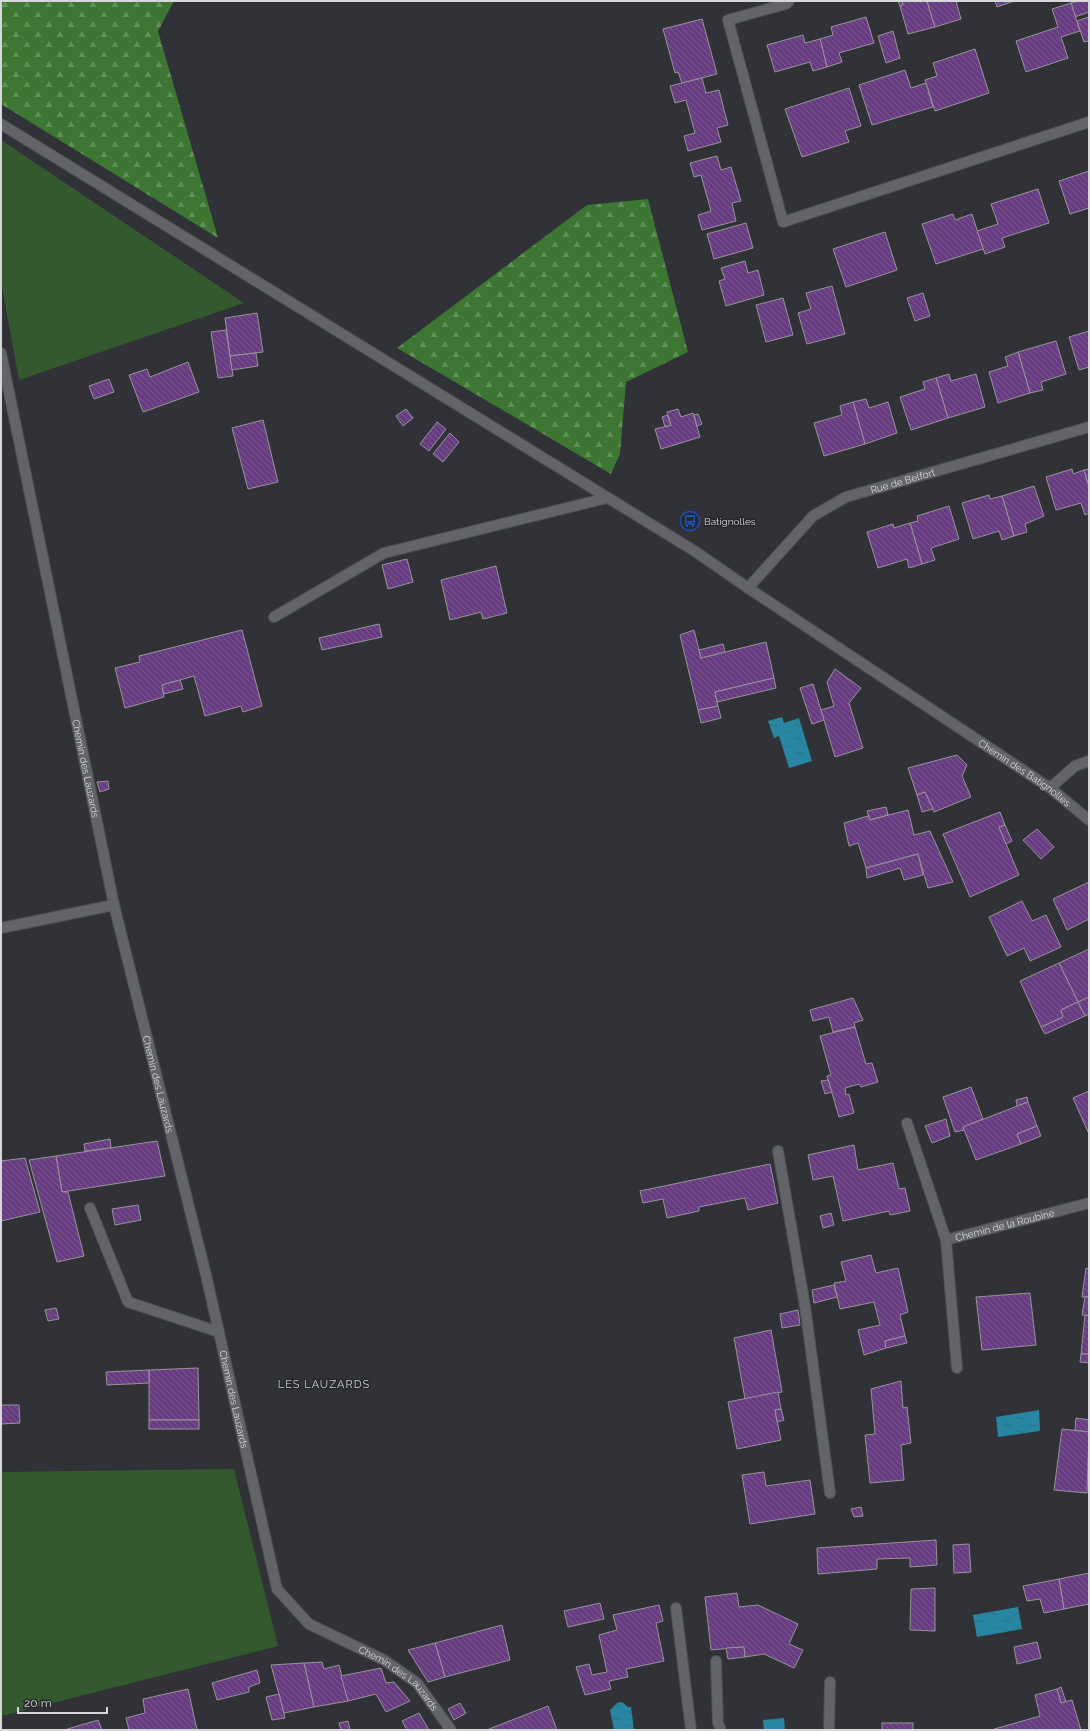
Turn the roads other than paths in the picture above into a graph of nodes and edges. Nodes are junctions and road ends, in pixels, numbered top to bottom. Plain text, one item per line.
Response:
1 (789, 1) edge
2 (1089, 122) edge
3 (1, 124) edge
4 (1, 353) edge
5 (1089, 427) edge
6 (607, 498) junction
7 (748, 588) junction
8 (274, 617) dead end
9 (1089, 761) edge
10 (1050, 788) junction
11 (1089, 820) edge
12 (114, 905) junction
13 (1, 928) edge
14 (907, 1123) dead end
15 (778, 1151) dead end
16 (1089, 1203) edge
17 (90, 1208) dead end
18 (946, 1240) junction
19 (219, 1332) junction
20 (957, 1368) dead end
21 (830, 1493) dead end
22 (676, 1608) dead end
23 (716, 1661) dead end
24 (830, 1682) dead end
25 (451, 1730) edge
26 (691, 1730) edge
27 (721, 1730) edge
28 (829, 1730) edge

1 - 2 street
3 - 6 street, Chemin des Batignolles
4 - 12 street, Chemin des Lauzards
5 - 7 street, Rue de Belfort
6 - 7 street, Chemin des Batignolles
6 - 8 street
7 - 10 street, Chemin des Batignolles
9 - 10 street
10 - 11 street, Chemin des Batignolles
12 - 13 street
12 - 19 street, Chemin des Lauzards
14 - 18 street, Chemin de la Roubine
15 - 21 street
16 - 18 street, Chemin de la Roubine
17 - 19 street
18 - 20 street
19 - 25 street, Chemin des Lauzards
22 - 26 street
23 - 27 street
24 - 28 street

